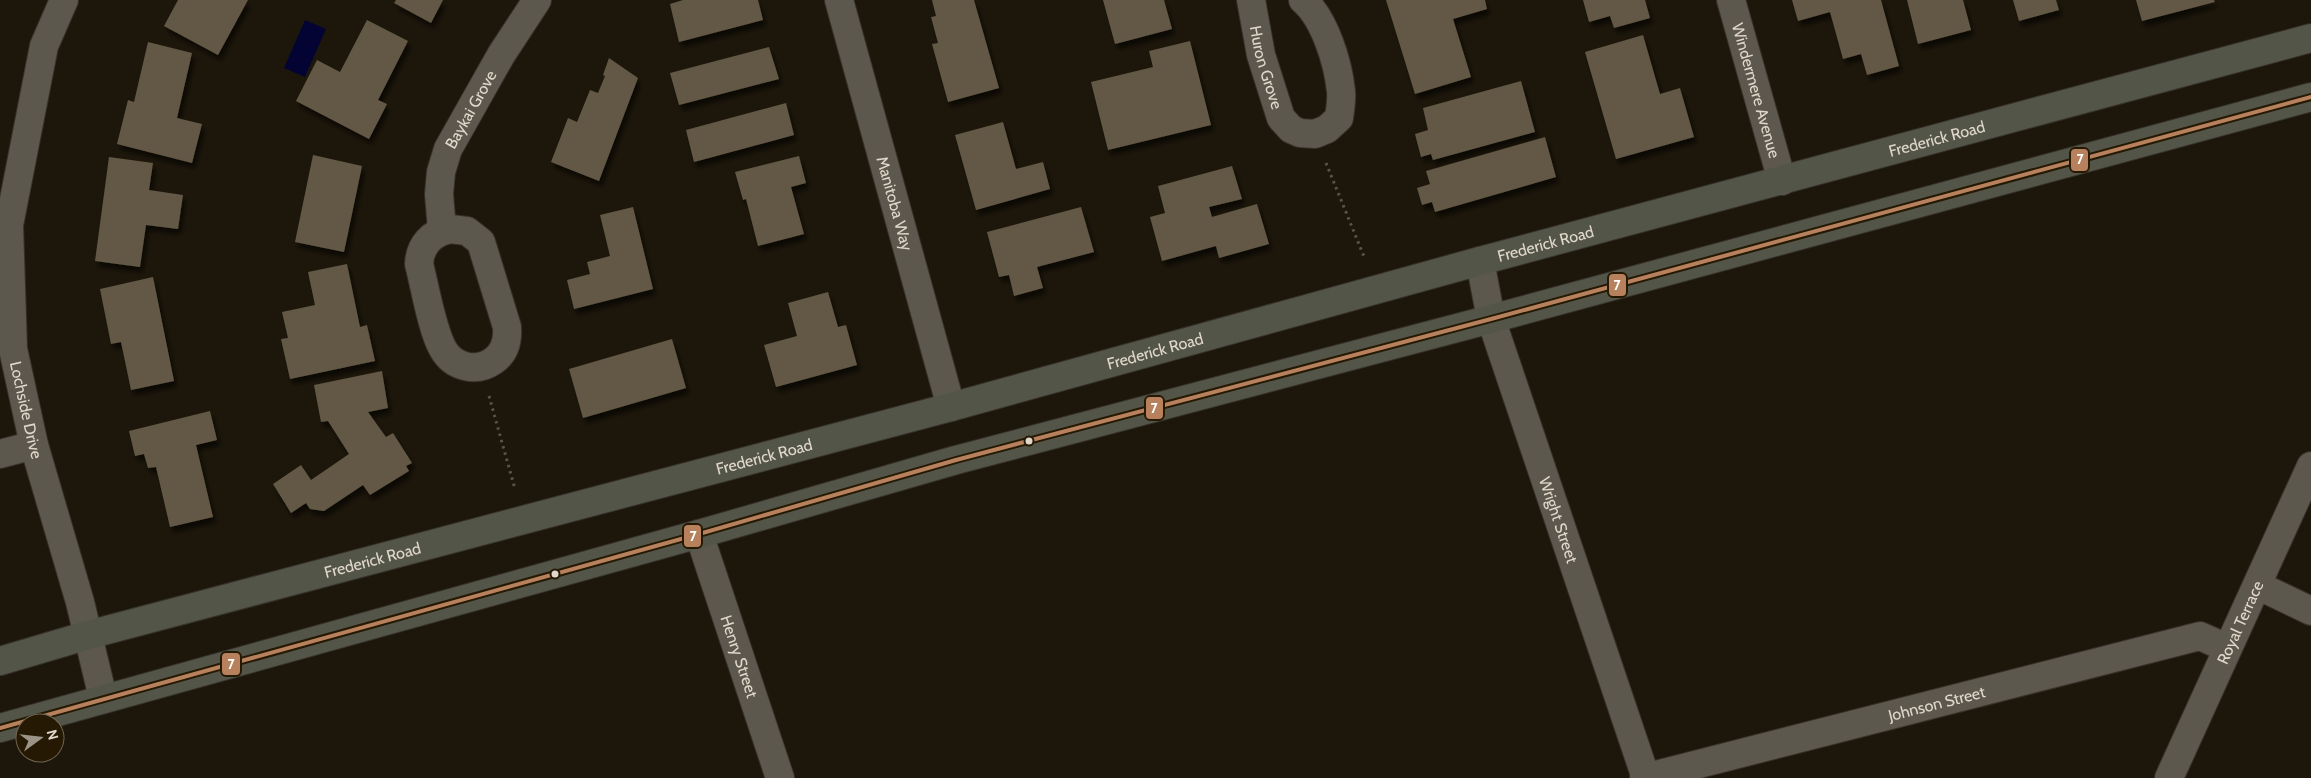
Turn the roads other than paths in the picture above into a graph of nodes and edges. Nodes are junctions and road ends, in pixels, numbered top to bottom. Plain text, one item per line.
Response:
1 (64, 0) edge
2 (537, 0) edge
3 (839, 0) edge
4 (1251, 0) edge
5 (1304, 0) edge
6 (1732, 0) edge
7 (2311, 38) edge
8 (2311, 98) edge
9 (1782, 181) junction
10 (4, 224) edge
11 (442, 230) junction
12 (1480, 261) junction
13 (1491, 319) junction
14 (951, 406) junction
15 (34, 445) junction
16 (0, 454) edge
17 (2311, 466) edge
18 (699, 534) junction
19 (2257, 585) junction
20 (2311, 611) edge
21 (88, 635) junction
22 (2227, 648) junction
23 (0, 661) edge
24 (103, 698) junction
25 (0, 728) edge
26 (780, 778) edge
27 (1646, 778) edge
28 (2169, 778) edge

1 - 10 street, Lochside Drive
2 - 11 street, Baykai Grove
3 - 14 street, Manitoba Way
4 - 5 street, Huron Grove
6 - 9 street, Windermere Avenue
7 - 9 main road, Frederick Road
8 - 13 main road
9 - 12 main road, Frederick Road
10 - 15 street, Lochside Drive
11 - 11 street
12 - 13 street, Wright Street
12 - 14 main road, Frederick Road
13 - 18 main road
13 - 27 street, Wright Street
14 - 21 main road, Frederick Road
15 - 16 street
15 - 21 street, Lochside Drive
17 - 19 street, Royal Terrace
18 - 24 main road
18 - 26 street, Henry Street
19 - 20 street
19 - 22 street, Royal Terrace
21 - 23 main road, Frederick Road
21 - 24 street, Lochside Drive
22 - 27 street, Johnson Street
22 - 28 street, Royal Terrace
24 - 25 main road

